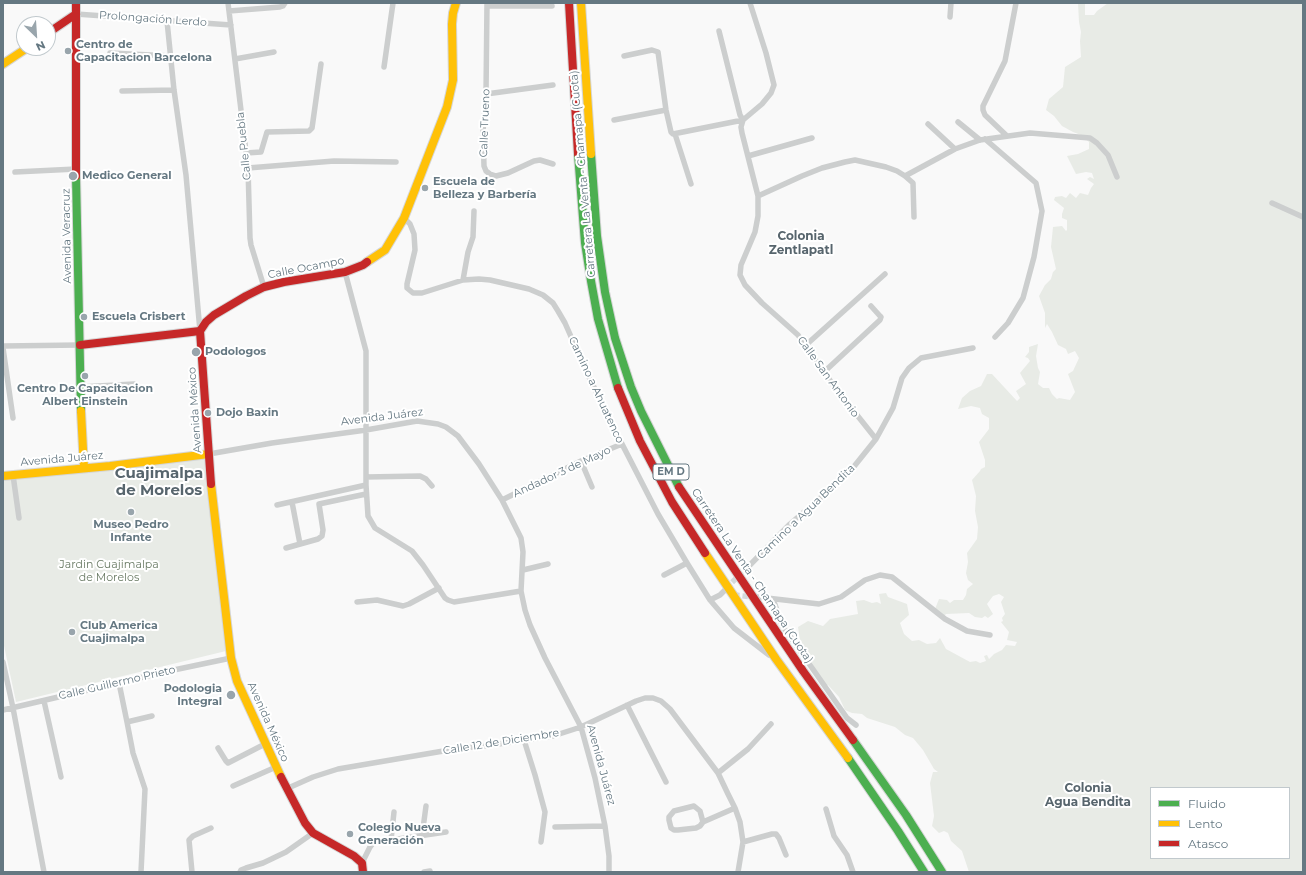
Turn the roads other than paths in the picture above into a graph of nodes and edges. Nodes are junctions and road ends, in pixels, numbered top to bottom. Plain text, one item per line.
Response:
1 (76, 3) edge
2 (228, 3) edge
3 (285, 3) edge
4 (393, 3) edge
5 (456, 3) edge
6 (569, 3) edge
7 (581, 3) edge
8 (750, 3) edge
9 (951, 3) edge
10 (1016, 3) edge
11 (487, 5) edge
12 (552, 6) dead end
13 (229, 11) junction
14 (76, 14) junction
15 (950, 17) dead end
16 (167, 21) junction
17 (231, 25) junction
18 (56, 28) edge
19 (719, 30) dead end
20 (274, 52) dead end
21 (110, 53) dead end
22 (16, 55) edge
23 (170, 56) junction
24 (624, 56) dead end
25 (235, 59) junction
26 (3, 64) edge
27 (320, 64) dead end
28 (384, 67) dead end
29 (553, 85) dead end
30 (174, 90) junction
31 (122, 91) dead end
32 (486, 94) junction
33 (666, 110) junction
34 (614, 120) dead end
35 (743, 120) junction
36 (958, 122) dead end
37 (928, 124) dead end
38 (675, 134) junction
39 (1007, 136) junction
40 (812, 138) dead end
41 (983, 140) junction
42 (955, 149) junction
43 (246, 153) junction
44 (748, 156) junction
45 (396, 162) dead end
46 (553, 164) dead end
47 (248, 168) junction
48 (76, 169) junction
49 (15, 172) dead end
50 (905, 176) junction
51 (1117, 177) dead end
52 (691, 184) dead end
53 (758, 196) junction
54 (1272, 203) dead end
55 (474, 211) dead end
56 (914, 217) dead end
57 (1303, 217) edge
58 (404, 218) junction
59 (345, 272) junction
60 (885, 274) dead end
61 (463, 280) junction
62 (264, 287) junction
63 (871, 306) dead end
64 (200, 331) junction
65 (995, 337) dead end
66 (80, 345) junction
67 (806, 345) junction
68 (3, 347) edge
69 (973, 348) dead end
70 (824, 372) junction
71 (134, 384) dead end
72 (80, 387) junction
73 (13, 418) dead end
74 (366, 430) junction
75 (876, 440) junction
76 (622, 444) junction
77 (209, 454) junction
78 (581, 462) junction
79 (84, 468) junction
80 (13, 475) junction
81 (3, 476) edge
82 (366, 476) junction
83 (366, 485) junction
84 (432, 486) dead end
85 (592, 487) dead end
86 (366, 494) junction
87 (502, 500) junction
88 (292, 502) junction
89 (277, 505) dead end
90 (19, 518) dead end
91 (300, 544) junction
92 (286, 548) dead end
93 (548, 564) dead end
94 (687, 564) junction
95 (747, 568) tunnel mouth
96 (523, 570) junction
97 (664, 575) dead end
98 (439, 588) junction
99 (725, 590) tunnel mouth
100 (521, 591) junction
101 (720, 595) junction
102 (729, 595) tunnel mouth
103 (758, 597) tunnel mouth
104 (773, 599) junction
105 (710, 600) junction
106 (357, 602) dead end
107 (990, 635) dead end
108 (231, 658) junction
109 (776, 659) junction
110 (3, 662) edge
111 (119, 683) junction
112 (44, 701) junction
113 (627, 705) junction
114 (13, 708) junction
115 (3, 710) edge
116 (152, 716) dead end
117 (127, 722) junction
118 (771, 724) dead end
119 (856, 725) dead end
120 (581, 727) junction
121 (524, 740) junction
122 (266, 744) junction
123 (218, 748) dead end
124 (276, 767) junction
125 (718, 773) junction
126 (61, 777) dead end
127 (666, 782) dead end
128 (233, 786) dead end
129 (286, 789) junction
130 (426, 806) dead end
131 (736, 808) junction
132 (826, 809) dead end
133 (394, 812) dead end
134 (703, 822) junction
135 (605, 826) junction
136 (555, 827) dead end
137 (211, 828) dead end
138 (446, 832) dead end
139 (313, 833) junction
140 (422, 836) junction
141 (391, 840) junction
142 (541, 842) dead end
143 (743, 842) junction
144 (786, 855) dead end
145 (362, 863) junction
146 (44, 872) edge
147 (141, 872) edge
148 (192, 872) edge
149 (240, 872) edge
150 (363, 872) edge
151 (609, 872) edge
152 (738, 872) edge
153 (853, 872) edge
154 (924, 872) edge
155 (942, 872) edge

1 - 14 main road, Avenida Veracruz
2 - 13 street, Calle Puebla
3 - 13 street
4 - 28 street
5 - 58 main road, Calle Ocampo
6 - 109 main road, Carretera La Venta - Chamapa (Cuota) / EM D
7 - 155 main road, Carretera La Venta - Chamapa (Cuota) / EM D
8 - 35 street
9 - 15 street
10 - 39 street
11 - 12 street
11 - 32 street, Calle Trueno
13 - 17 street, Calle Puebla
14 - 16 street, Prolongación Lerdo
14 - 18 main road
14 - 48 main road, Avenida Veracruz
16 - 17 street, Prolongación Lerdo
16 - 23 street, Avenida México
17 - 25 street, Calle Puebla
19 - 35 street, Calle San Antonio
20 - 25 street
21 - 23 street
22 - 26 main road
23 - 30 street, Avenida México
24 - 33 street
25 - 43 street, Calle Puebla
27 - 43 street
29 - 32 street
30 - 31 street
30 - 64 street, Avenida México
32 - 46 street, Calle Trueno
33 - 34 street
33 - 38 street
35 - 38 street
35 - 44 street, Calle San Antonio
36 - 41 street
37 - 42 street
38 - 52 street
39 - 41 street
39 - 51 street
40 - 44 street
41 - 42 street
41 - 65 street
42 - 50 street
43 - 47 street, Calle Puebla
44 - 53 street, Calle San Antonio
45 - 47 street
47 - 62 street, Calle Puebla
48 - 49 street
48 - 66 main road, Avenida Veracruz
50 - 53 street
50 - 56 street
53 - 67 street, Calle San Antonio
54 - 57 street
55 - 61 street
58 - 59 main road, Calle Ocampo
58 - 61 street, Camino a Ahuatenco
59 - 62 main road, Calle Ocampo
59 - 74 street
60 - 67 street
61 - 76 street, Camino a Ahuatenco
62 - 64 main road, Calle Ocampo
63 - 70 street
64 - 66 main road
64 - 77 main road, Avenida México
66 - 68 street
66 - 72 main road, Avenida Veracruz
67 - 70 street, Calle San Antonio
68 - 73 street
69 - 75 street, Camino a Agua Bendita
70 - 75 street, Calle San Antonio
71 - 72 street
72 - 79 main road, Avenida Veracruz
74 - 77 street, Avenida Juárez
74 - 82 street
74 - 87 street, Avenida Juárez
75 - 95 street, Camino a Agua Bendita
76 - 78 street, Andador 3 de Mayo
76 - 94 street, Camino a Ahuatenco
77 - 79 main road, Avenida Juárez
77 - 108 main road, Avenida México
78 - 85 street
78 - 87 street, Andador 3 de Mayo
79 - 80 main road, Avenida Juárez
80 - 81 main road, Avenida Juárez
80 - 90 street
82 - 83 street
82 - 84 street
83 - 86 street
83 - 88 street
86 - 91 street
86 - 98 street
87 - 96 street, Avenida Juárez
88 - 89 street
88 - 91 street
91 - 92 street
93 - 96 street
94 - 97 street
94 - 105 street, Camino a Ahuatenco
96 - 100 street, Avenida Juárez
98 - 100 street
98 - 106 street
99 - 101 street
100 - 120 street, Avenida Juárez
101 - 102 street
101 - 105 street
103 - 104 street
104 - 107 street
104 - 119 street
105 - 109 street, Camino a Ahuatenco
108 - 111 street, Calle Guillermo Prieto
108 - 122 main road, Avenida México
109 - 154 main road, Carretera La Venta - Chamapa (Cuota) / EM D
110 - 114 street
111 - 112 street, Calle Guillermo Prieto
111 - 117 street
112 - 114 street, Calle Guillermo Prieto
112 - 126 street
113 - 120 street, Calle 12 de Diciembre
113 - 125 street, Calle 12 de Diciembre
113 - 127 street
114 - 115 street, Calle Guillermo Prieto
114 - 146 street
116 - 117 street
117 - 147 street
118 - 125 street
120 - 121 street, Calle 12 de Diciembre
120 - 135 street, Avenida Juárez
121 - 129 street, Calle 12 de Diciembre
121 - 142 street
122 - 123 street
122 - 124 main road, Avenida México
124 - 128 street
124 - 129 main road, Avenida México
125 - 131 street, Calle 12 de Diciembre
129 - 139 main road, Avenida México
130 - 140 street
131 - 134 street
131 - 143 street, Calle 12 de Diciembre
132 - 153 street
133 - 141 street
134 - 134 street
135 - 136 street
135 - 151 street, Avenida Juárez
137 - 148 street
138 - 140 street
139 - 145 main road, Avenida México
139 - 149 street
140 - 141 street
141 - 145 street
143 - 144 street
143 - 152 street, Calle 12 de Diciembre
145 - 150 main road

